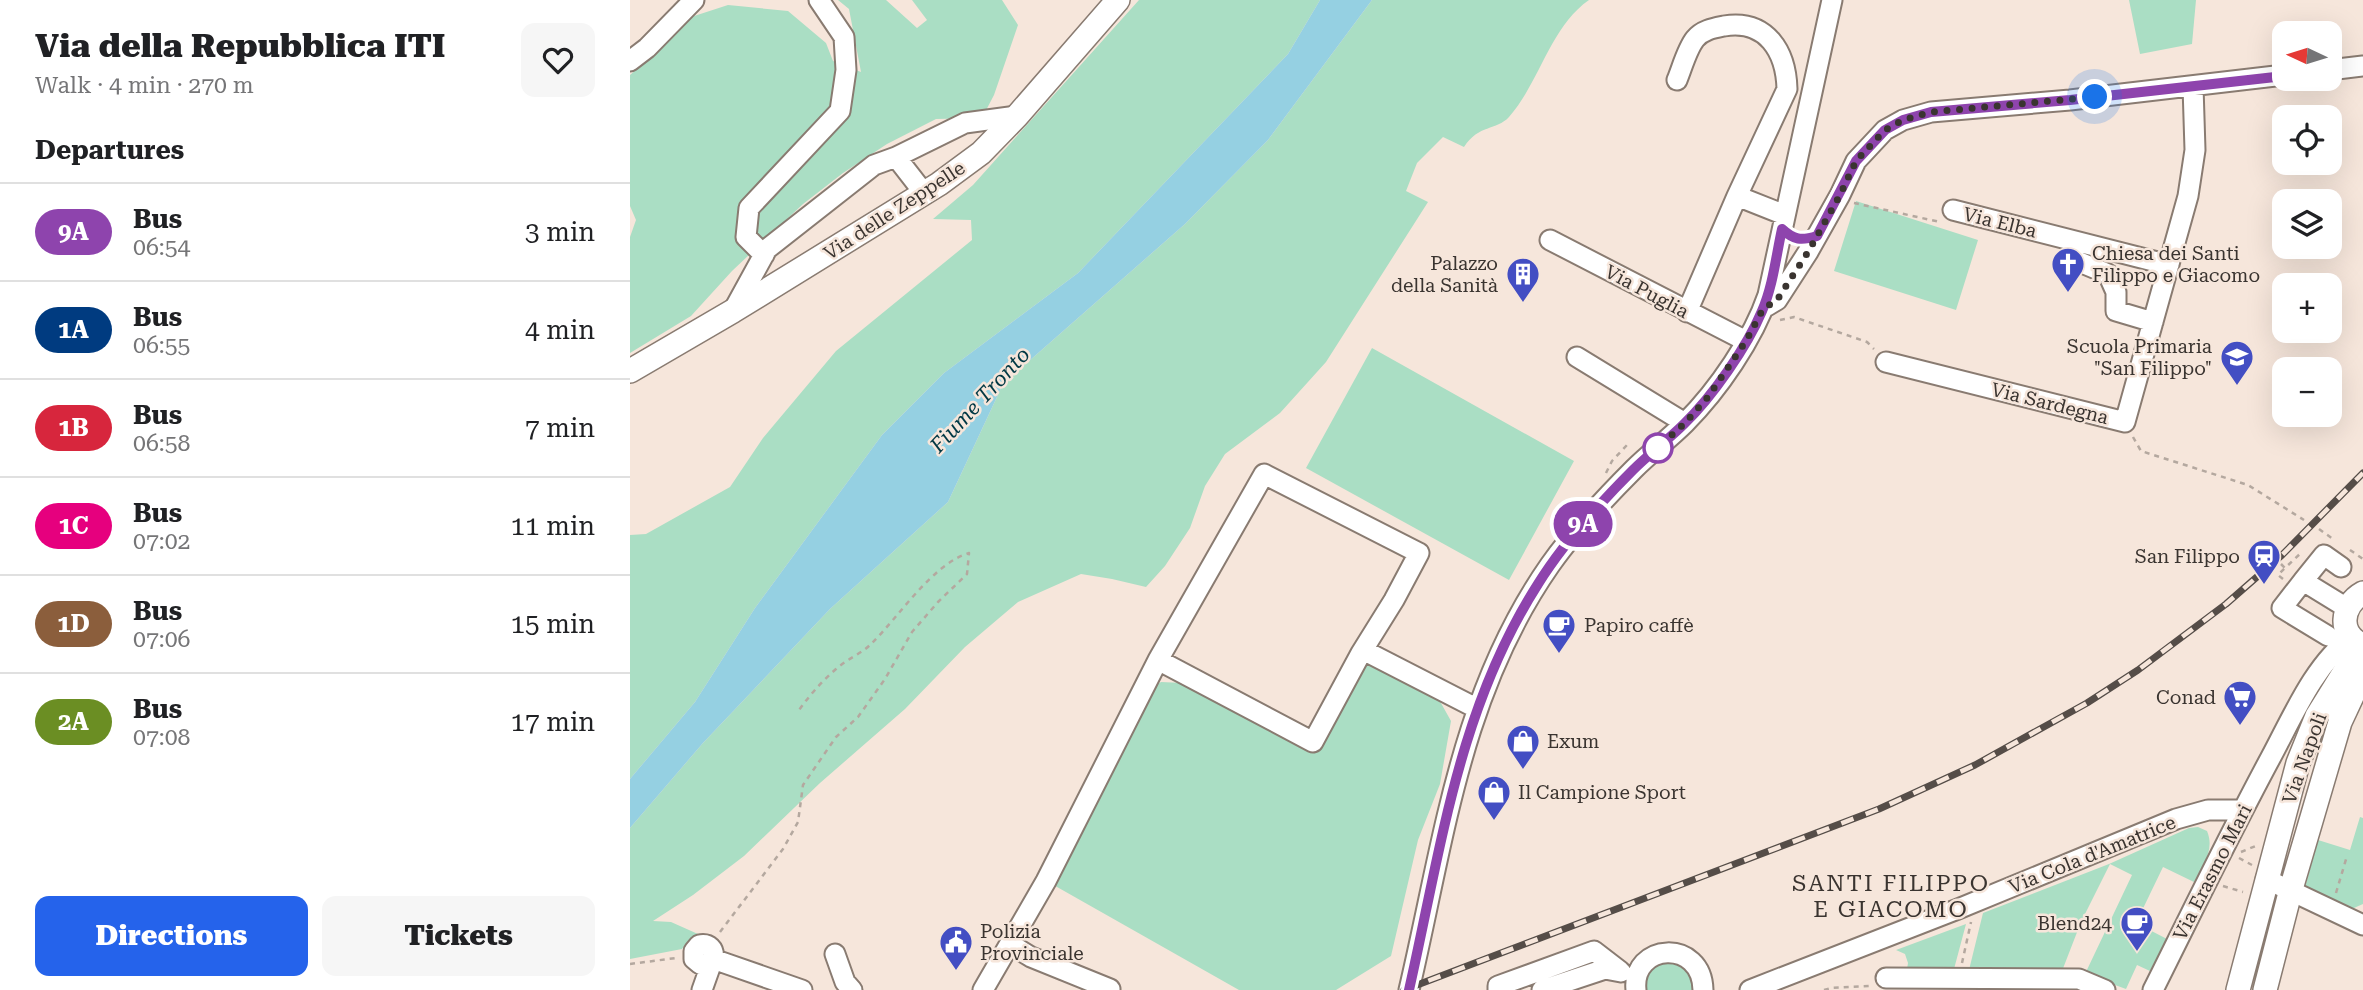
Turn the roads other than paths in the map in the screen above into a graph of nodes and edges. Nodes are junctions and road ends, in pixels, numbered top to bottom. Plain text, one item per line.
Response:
1 (694, 0) edge
2 (819, 0) edge
3 (1118, 0) edge
4 (1830, 9) edge
5 (630, 61) edge
6 (2363, 66) edge
7 (2342, 68) edge
8 (2272, 76) edge
9 (1677, 80) dead end
10 (2193, 86) junction
11 (1017, 116) junction
12 (896, 157) junction
13 (924, 193) junction
14 (1737, 196) junction
15 (1953, 210) dead end
16 (1783, 222) junction
17 (1817, 236) junction
18 (1550, 240) dead end
19 (764, 255) junction
20 (2070, 258) dead end
21 (2169, 265) junction
22 (1763, 309) junction
23 (733, 311) junction
24 (1687, 312) junction
25 (2153, 322) junction
26 (1746, 341) junction
27 (1577, 357) dead end
28 (1886, 362) road end
29 (630, 371) edge
30 (1685, 423) junction
31 (2345, 558) road end
32 (2303, 581) junction
33 (2353, 619) edge
34 (1363, 650) junction
35 (1158, 660) junction
36 (2363, 673) edge
37 (1476, 708) junction
38 (2273, 754) junction
39 (2298, 763) junction
40 (2243, 810) junction
41 (2261, 873) junction
42 (2291, 889) junction
43 (2351, 916) edge
44 (1010, 944) junction
45 (835, 954) dead end
46 (1886, 978) road end
47 (1630, 982) edge
48 (2025, 985) edge
49 (1110, 989) edge
50 (702, 990) edge
51 (802, 990) edge
52 (852, 990) edge
53 (983, 990) edge
54 (1409, 990) edge
55 (1498, 990) edge
56 (1542, 990) edge
57 (1703, 990) edge
58 (1750, 990) edge
59 (2105, 990) edge
60 (2153, 990) edge
61 (2238, 990) edge
62 (2265, 990) edge

1 - 5 street
2 - 19 street
3 - 11 main road, Via delle Zeppelle
4 - 16 street
6 - 7 street
8 - 10 street
9 - 14 street
10 - 17 street
10 - 21 street, Via Sardegna
11 - 12 street
11 - 13 main road, Via delle Zeppelle
12 - 13 street
12 - 19 street
13 - 23 main road, Via delle Zeppelle
14 - 16 street
14 - 24 street
15 - 21 street, Via Elba
16 - 17 street
16 - 22 street
17 - 22 street
18 - 24 street, Via Puglia
19 - 23 street
20 - 25 street
21 - 25 street, Via Sardegna
22 - 26 street
23 - 29 main road, Via delle Zeppelle
24 - 26 street, Via Puglia
25 - 28 street, Via Sardegna
26 - 30 street
27 - 30 street
30 - 37 street
31 - 32 street
32 - 33 street
32 - 33 street
33 - 38 street, Via Erasmo Mari
33 - 39 main road, Via Napoli
34 - 35 street
34 - 35 street
34 - 37 street
35 - 44 street
36 - 42 main road, Via Napoli
37 - 54 street
38 - 39 street
38 - 40 street, Via Erasmo Mari
39 - 41 main road, Via Napoli
40 - 58 street, Via Cola d'Amatrice
40 - 60 street, Via Erasmo Mari
41 - 42 street
41 - 61 main road, Via Napoli
42 - 43 street
42 - 62 main road, Via Napoli
44 - 49 street
44 - 53 street
45 - 52 street
46 - 48 street
47 - 55 street
47 - 56 street
47 - 57 street
48 - 59 street
50 - 51 street

